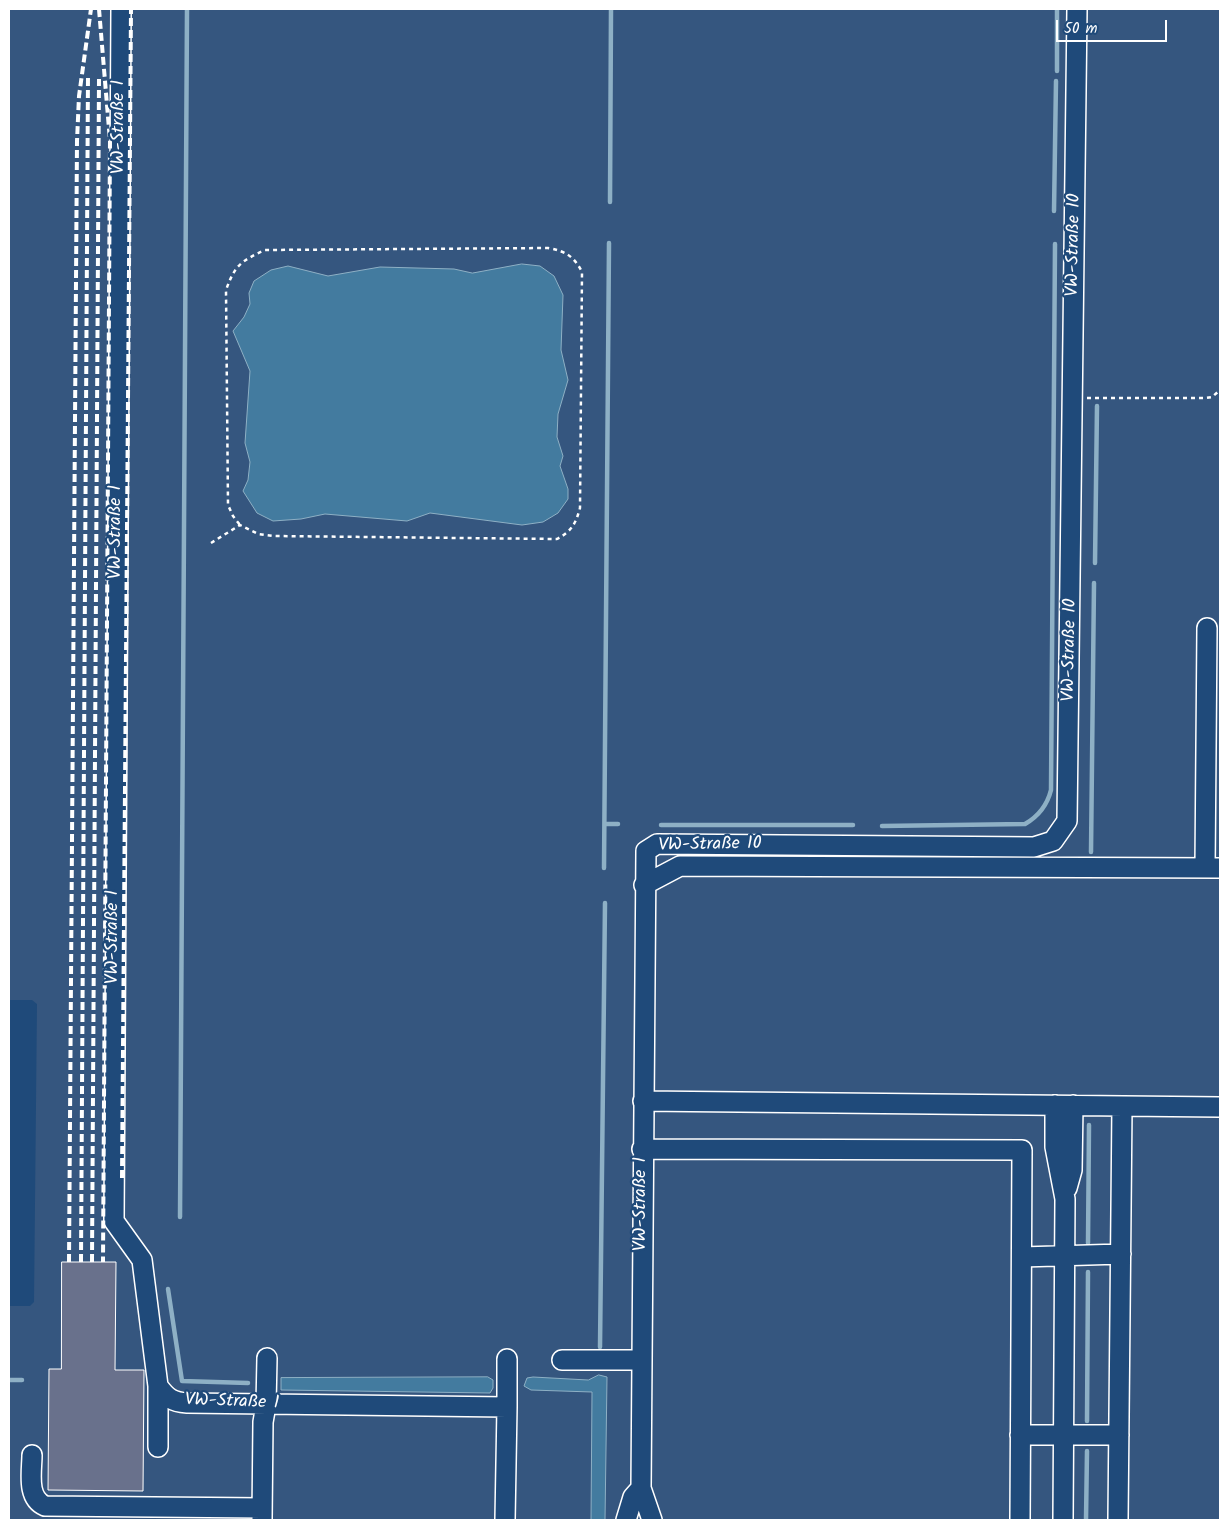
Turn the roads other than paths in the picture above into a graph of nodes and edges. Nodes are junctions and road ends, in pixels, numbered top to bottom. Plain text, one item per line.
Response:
1 (121, 9) edge
2 (1077, 9) edge
3 (1207, 628) dead end
4 (1213, 868) edge
5 (644, 885) junction
6 (643, 1101) junction
7 (1064, 1105) junction
8 (1122, 1106) junction
9 (1220, 1107) edge
10 (642, 1149) junction
11 (1121, 1254) junction
12 (1064, 1256) junction
13 (1022, 1257) junction
14 (267, 1358) dead end
15 (508, 1360) dead end
16 (562, 1360) dead end
17 (642, 1360) junction
18 (158, 1386) junction
19 (266, 1405) junction
20 (507, 1407) junction
21 (1020, 1434) junction
22 (1064, 1435) junction
23 (1119, 1435) junction
24 (158, 1447) dead end
25 (32, 1455) dead end
26 (641, 1488) junction
27 (262, 1514) edge
28 (505, 1520) edge
29 (626, 1520) edge
30 (652, 1520) edge
31 (1020, 1520) edge
32 (1063, 1520) edge
33 (1118, 1520) edge

1 - 18 street, VW-Straße 1
2 - 5 street, VW-Straße 10
3 - 4 street
4 - 5 street
5 - 6 street, VW-Straße 1
6 - 7 street
6 - 10 street, VW-Straße 1
7 - 8 street
7 - 12 street
8 - 9 street
8 - 11 street
10 - 13 street
10 - 17 street, VW-Straße 1
11 - 12 street
11 - 23 street
12 - 13 street
12 - 22 street
13 - 21 street
14 - 19 street
15 - 20 street
16 - 17 street
17 - 26 street, VW-Straße 1
18 - 19 street, VW-Straße 1
18 - 24 street
19 - 20 street, VW-Straße 1
19 - 27 street
20 - 28 street
21 - 22 street
21 - 31 street
22 - 23 street
22 - 32 street
23 - 33 street
25 - 27 street
26 - 29 street
26 - 30 street, VW-Straße 1

